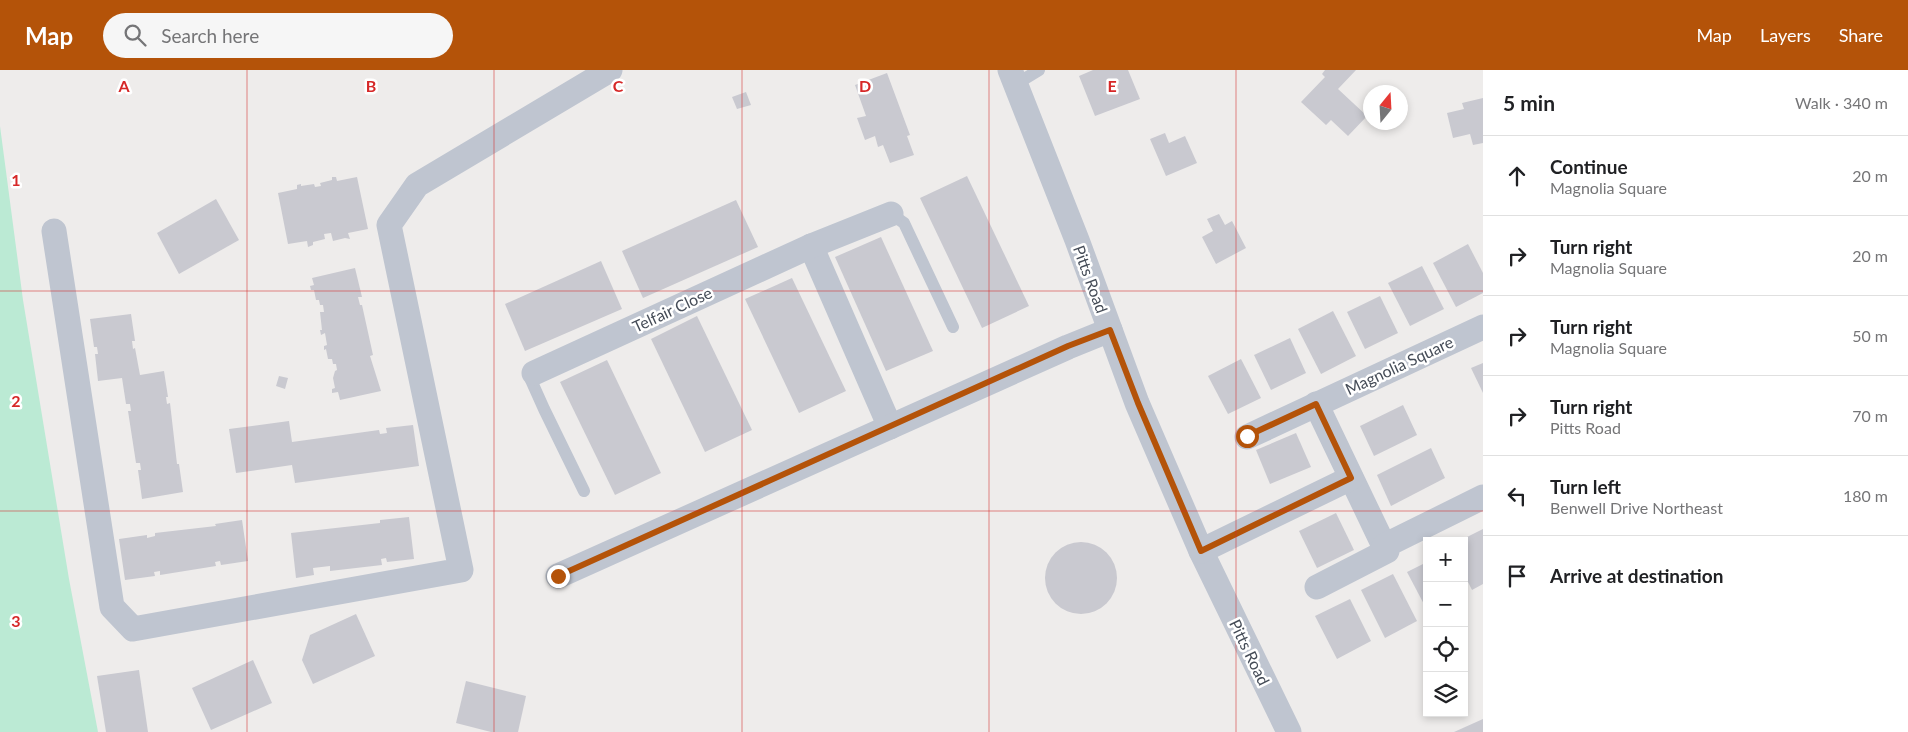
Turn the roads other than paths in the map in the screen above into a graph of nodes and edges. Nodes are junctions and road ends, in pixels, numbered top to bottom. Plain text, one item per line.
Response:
1 (610, 70) edge
2 (1039, 70) edge
3 (1013, 77) edge
4 (891, 214) joint
5 (54, 231) dead end
6 (811, 246) junction
7 (953, 327) dead end
8 (1483, 327) edge
9 (1110, 330) junction
10 (534, 373) joint
11 (1316, 404) junction
12 (890, 426) junction
13 (1247, 436) dead end
14 (1351, 478) junction
15 (584, 491) dead end
16 (1483, 497) edge
17 (1384, 546) junction
18 (1201, 551) junction
19 (558, 576) dead end
20 (1317, 587) dead end
21 (1290, 732) edge

1 - 5 street
2 - 3 lane
3 - 9 street, Pitts Road
4 - 6 street, Telfair Close
4 - 7 lane
6 - 10 street, Telfair Close
6 - 12 street
8 - 11 street, Magnolia Square
9 - 12 street
9 - 18 street, Pitts Road
10 - 15 lane
11 - 13 street, Magnolia Square
11 - 14 street
12 - 19 street
14 - 17 street
14 - 18 street
16 - 17 street
17 - 20 street
18 - 21 street, Pitts Road

